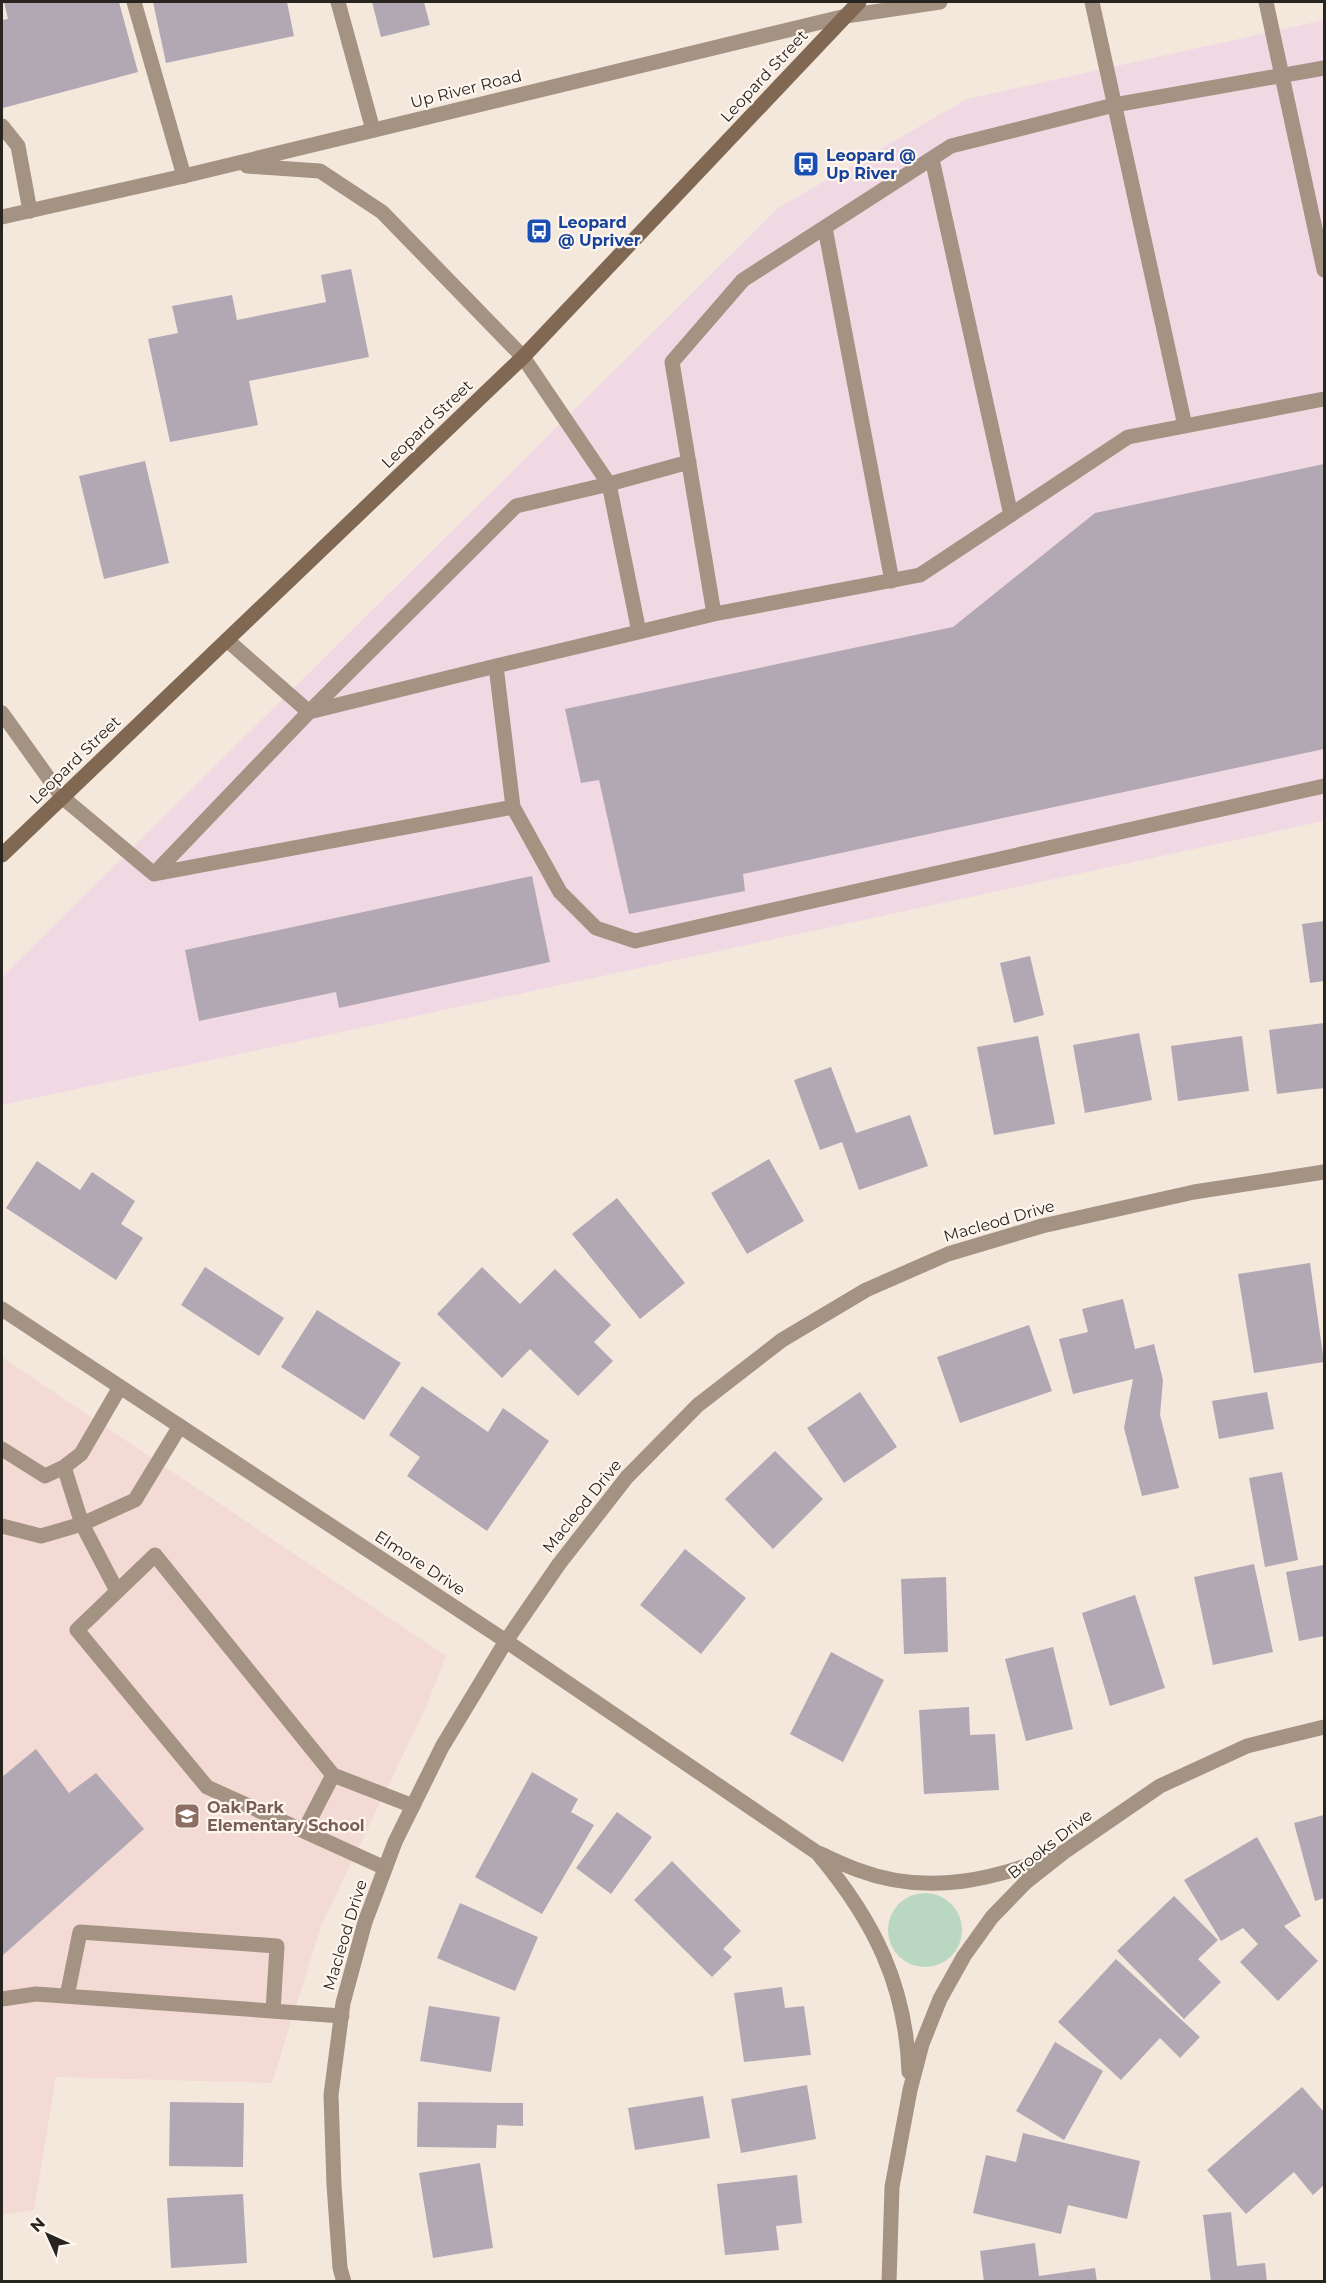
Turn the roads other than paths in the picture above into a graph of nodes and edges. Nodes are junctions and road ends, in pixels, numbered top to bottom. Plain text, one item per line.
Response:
1 (134, 2) edge
2 (338, 2) edge
3 (859, 2) edge
4 (940, 2) edge
5 (1092, 2) edge
6 (1266, 2) edge
7 (846, 16) junction
8 (1324, 69) edge
9 (1282, 76) junction
10 (1114, 105) junction
11 (2, 126) edge
12 (373, 130) junction
13 (932, 159) junction
14 (232, 165) junction
15 (184, 177) junction
16 (30, 211) junction
17 (2, 217) edge
18 (825, 228) junction
19 (1324, 270) edge
20 (523, 357) junction
21 (1324, 399) edge
22 (1185, 426) junction
23 (689, 462) junction
24 (609, 484) junction
25 (1011, 515) junction
26 (891, 581) junction
27 (714, 614) junction
28 (639, 632) junction
29 (227, 640) junction
30 (496, 666) junction
31 (309, 712) junction
32 (2, 713) edge
33 (1324, 786) edge
34 (62, 797) junction
35 (513, 807) junction
36 (2, 855) edge
37 (153, 874) junction
38 (1324, 1172) edge
39 (2, 1309) edge
40 (120, 1388) junction
41 (180, 1426) junction
42 (2, 1449) edge
43 (64, 1467) junction
44 (82, 1524) junction
45 (2, 1526) edge
46 (117, 1591) junction
47 (506, 1641) junction
48 (1324, 1727) edge
49 (333, 1775) junction
50 (412, 1806) junction
51 (304, 1831) junction
52 (816, 1852) junction
53 (1064, 1852) junction
54 (385, 1868) junction
55 (67, 1996) junction
56 (2, 1999) edge
57 (273, 2011) junction
58 (342, 2016) junction
59 (910, 2090) junction
60 (344, 2282) edge
61 (889, 2282) edge

1 - 15 street
2 - 12 street
3 - 7 main road, Leopard Street
4 - 7 street, Up River Road
5 - 10 street
6 - 9 street
7 - 12 street, Up River Road
7 - 20 main road, Leopard Street
8 - 9 street
9 - 10 street
9 - 19 street
10 - 13 street
10 - 22 street
11 - 16 street
12 - 14 street, Up River Road
13 - 18 street
13 - 25 street
14 - 15 street, Up River Road
14 - 20 street
15 - 16 street, Up River Road
16 - 17 street, Up River Road
18 - 23 street
18 - 26 street
20 - 24 street
20 - 29 main road, Leopard Street
21 - 22 street
22 - 25 street
23 - 24 street
23 - 27 street
24 - 28 street
24 - 31 street
25 - 26 street
26 - 27 street
27 - 28 street
28 - 30 street
29 - 31 street
29 - 34 main road, Leopard Street
30 - 31 street
30 - 35 street
31 - 37 street
32 - 34 street
33 - 35 street
34 - 36 main road, Leopard Street
34 - 37 street
35 - 37 street
38 - 47 street, Macleod Drive
39 - 40 street, Elmore Drive
40 - 41 street, Elmore Drive
40 - 43 street
41 - 44 street
41 - 47 street, Elmore Drive
42 - 43 street
43 - 44 street
44 - 45 street
44 - 46 street
46 - 49 street
46 - 51 street
47 - 50 street, Macleod Drive
47 - 52 street, Elmore Drive
48 - 53 street, Brooks Drive
49 - 50 street
49 - 51 street
50 - 54 street, Macleod Drive
51 - 54 street
52 - 53 street, Elmore Drive
52 - 59 street, Elmore Drive
53 - 59 street, Brooks Drive
54 - 58 street, Macleod Drive
55 - 56 street
55 - 57 street
55 - 57 street
57 - 58 street
58 - 60 street, Macleod Drive
59 - 61 street, Brooks Drive

